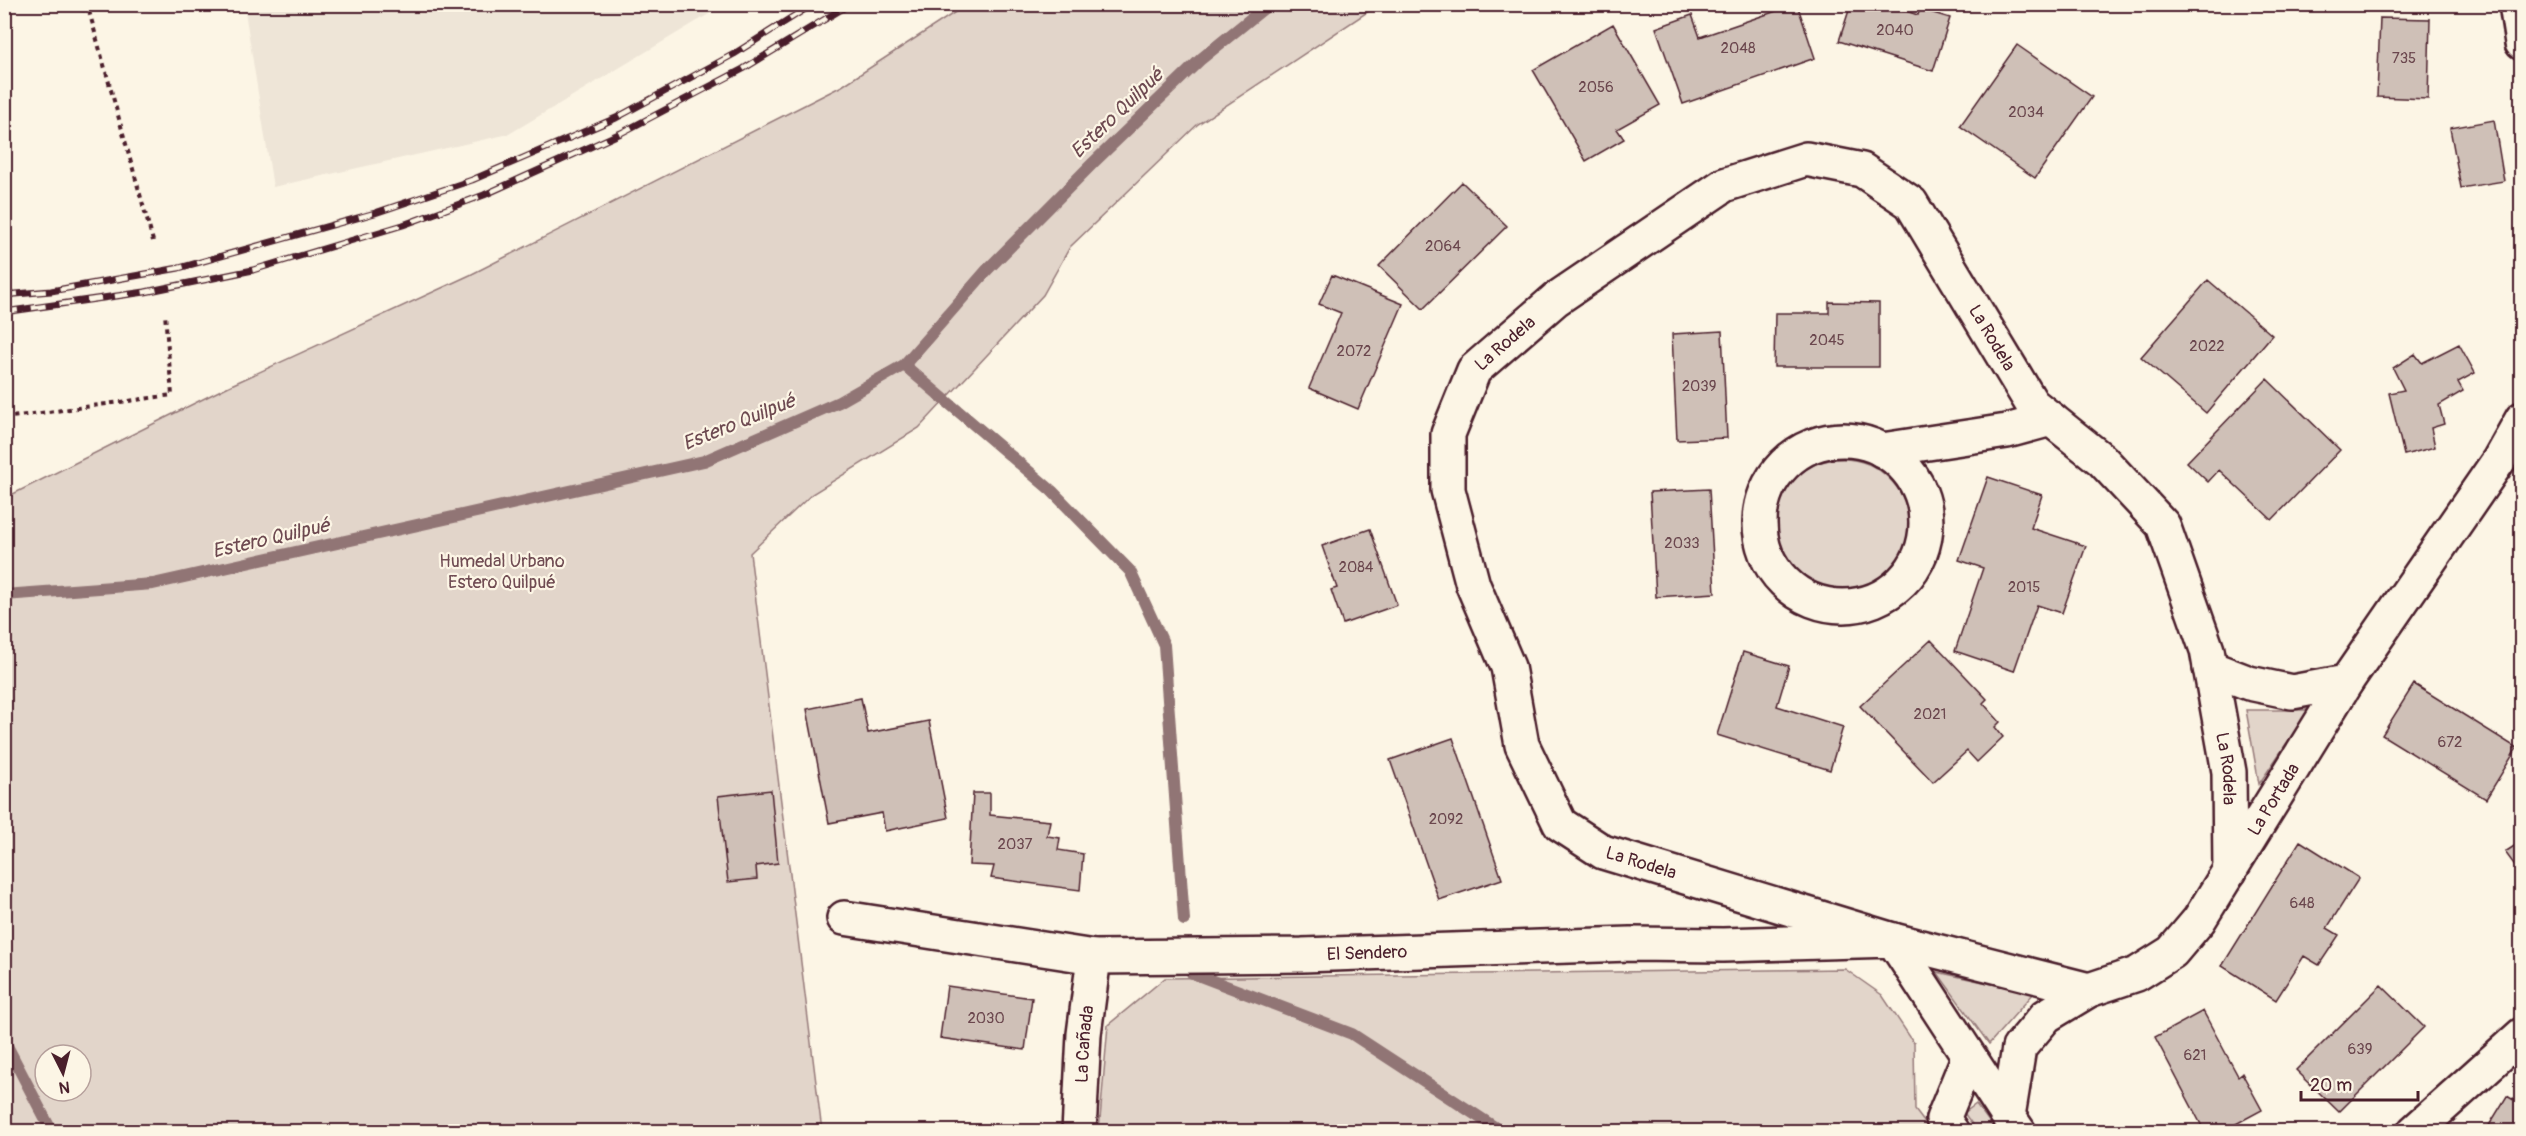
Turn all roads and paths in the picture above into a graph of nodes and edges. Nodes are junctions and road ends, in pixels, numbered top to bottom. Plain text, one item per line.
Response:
1 (54, 4) edge
2 (2516, 4) edge
3 (75, 6) edge
4 (2522, 43) edge
5 (153, 241) dead end
6 (165, 314) dead end
7 (4, 418) edge
8 (2051, 419) junction
9 (2522, 419) edge
10 (1882, 450) junction
11 (2210, 668) junction
12 (2346, 682) junction
13 (2230, 871) junction
14 (844, 918) dead end
15 (1893, 940) junction
16 (1094, 957) junction
17 (2089, 990) junction
18 (2522, 1035) edge
19 (1968, 1058) junction
20 (2014, 1124) edge
21 (1079, 1131) edge
22 (1952, 1131) edge
23 (2414, 1131) edge

1 - 3 path
2 - 4 street
3 - 5 path
6 - 7 path
8 - 10 street
8 - 11 street, La Rodela
8 - 15 street, La Rodela
9 - 12 street, La Portada
10 - 10 street
11 - 12 street
11 - 13 street, La Rodela
12 - 13 street, La Portada
13 - 17 street, La Portada
14 - 16 street, El Sendero
15 - 16 street, El Sendero
15 - 17 street, La Rodela
15 - 19 street
16 - 21 street, La Cañada
17 - 20 street, La Portada
18 - 23 street
19 - 20 street
19 - 22 street

